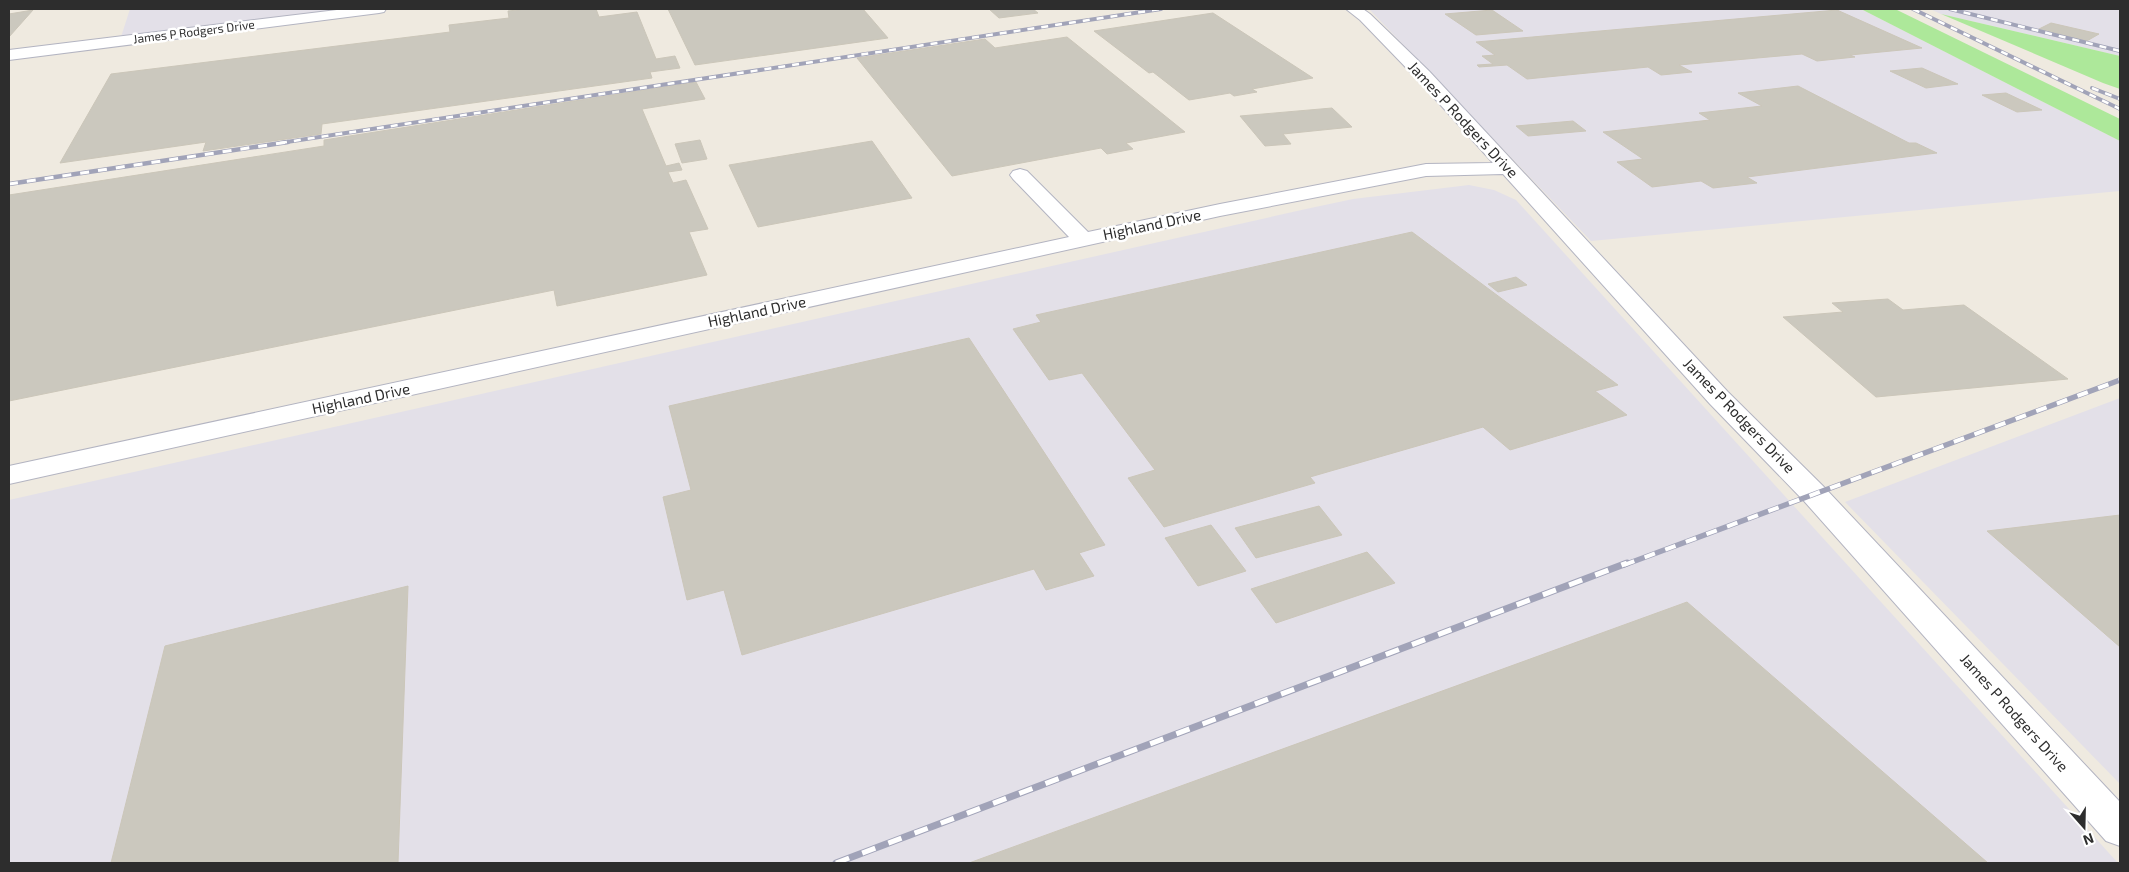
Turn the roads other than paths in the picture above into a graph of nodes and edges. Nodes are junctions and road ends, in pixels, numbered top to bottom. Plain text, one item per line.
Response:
1 (379, 9) edge
2 (1353, 9) edge
3 (9, 55) edge
4 (1508, 168) junction
5 (1020, 175) dead end
6 (1084, 240) junction
7 (9, 475) edge
8 (2120, 829) edge

1 - 3 street, James P Rodgers Drive
2 - 4 street, James P Rodgers Drive
4 - 6 street, Highland Drive
4 - 8 street, James P Rodgers Drive
5 - 6 street
6 - 7 street, Highland Drive

